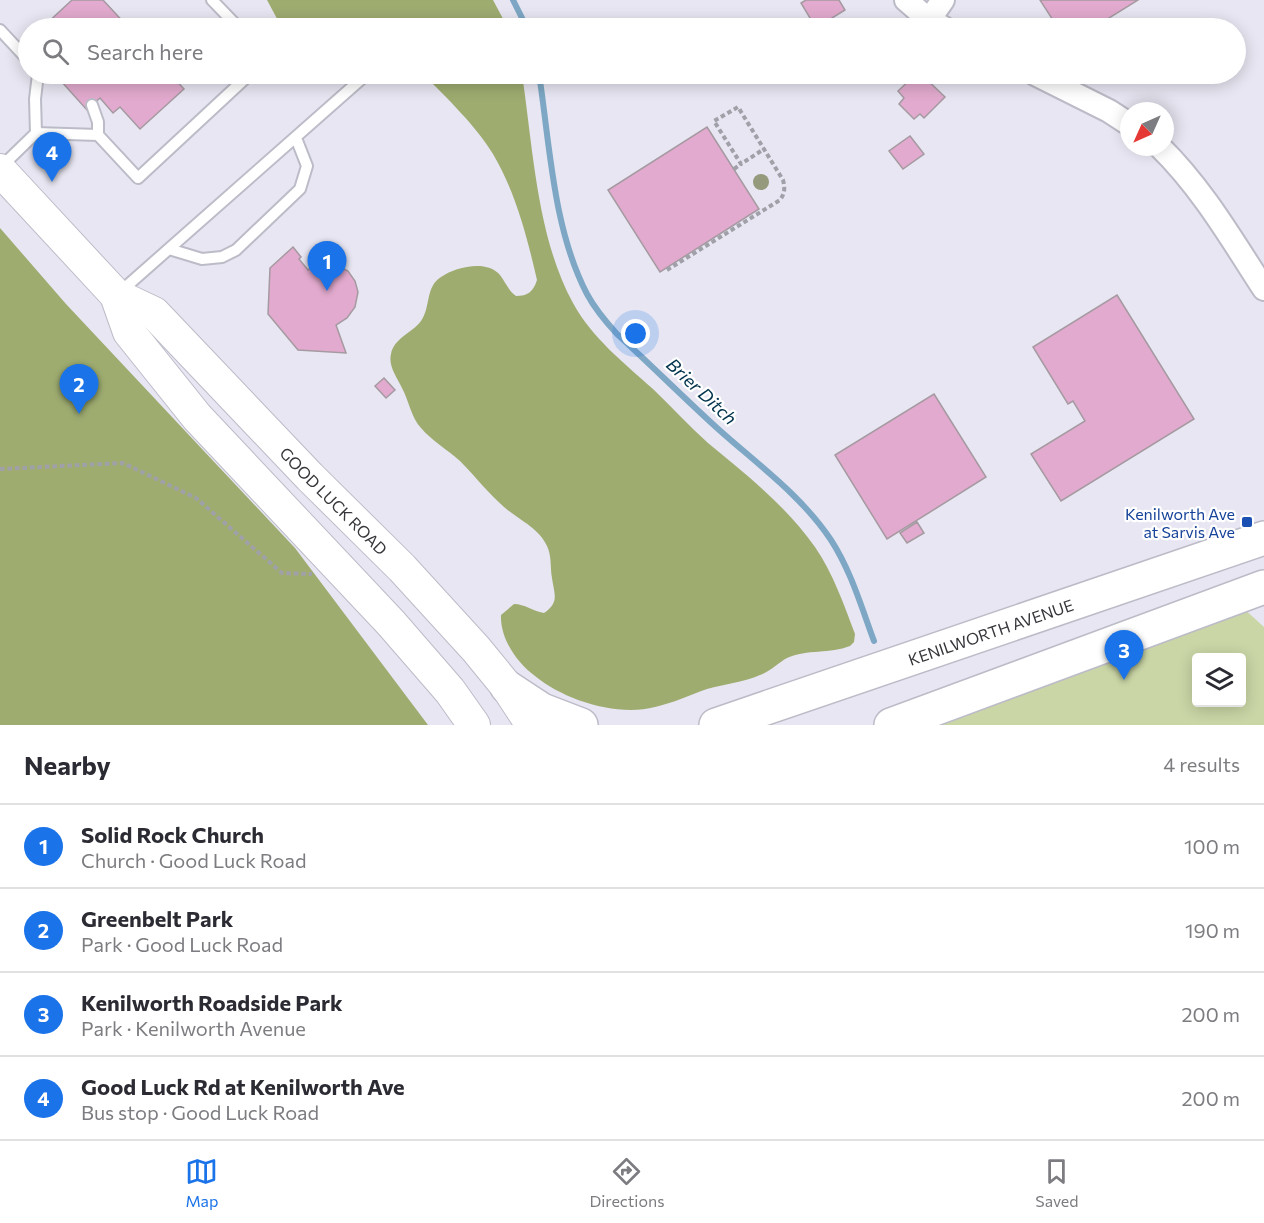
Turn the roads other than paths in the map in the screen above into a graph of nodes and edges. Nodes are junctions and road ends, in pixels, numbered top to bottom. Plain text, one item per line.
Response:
1 (212, 0) edge
2 (906, 0) edge
3 (944, 0) edge
4 (229, 18) edge
5 (929, 18) edge
6 (939, 18) edge
7 (0, 30) edge
8 (18, 49) edge
9 (37, 84) edge
10 (239, 84) edge
11 (356, 84) edge
12 (1055, 84) edge
13 (92, 105) dead end
14 (1120, 118) edge
15 (36, 133) junction
16 (98, 135) junction
17 (296, 138) junction
18 (1168, 156) edge
19 (0, 169) edge
20 (169, 249) junction
21 (1264, 289) edge
22 (116, 295) junction
23 (1264, 537) edge
24 (1264, 587) edge
25 (507, 687) junction
26 (474, 725) edge
27 (532, 725) edge
28 (580, 725) edge
29 (716, 725) edge
30 (891, 725) edge

1 - 4 lane
2 - 5 street
3 - 6 street
7 - 8 lane
9 - 15 lane
10 - 16 lane
11 - 17 lane
12 - 14 street
13 - 16 lane
15 - 16 lane
15 - 19 lane
17 - 20 lane
17 - 20 lane
18 - 21 street
19 - 22 main road, GOOD LUCK ROAD
20 - 22 lane
22 - 25 main road, GOOD LUCK ROAD
22 - 26 main road, GOOD LUCK ROAD
23 - 29 main road, KENILWORTH AVENUE
24 - 30 main road
25 - 27 main road, GOOD LUCK ROAD
25 - 28 main road

